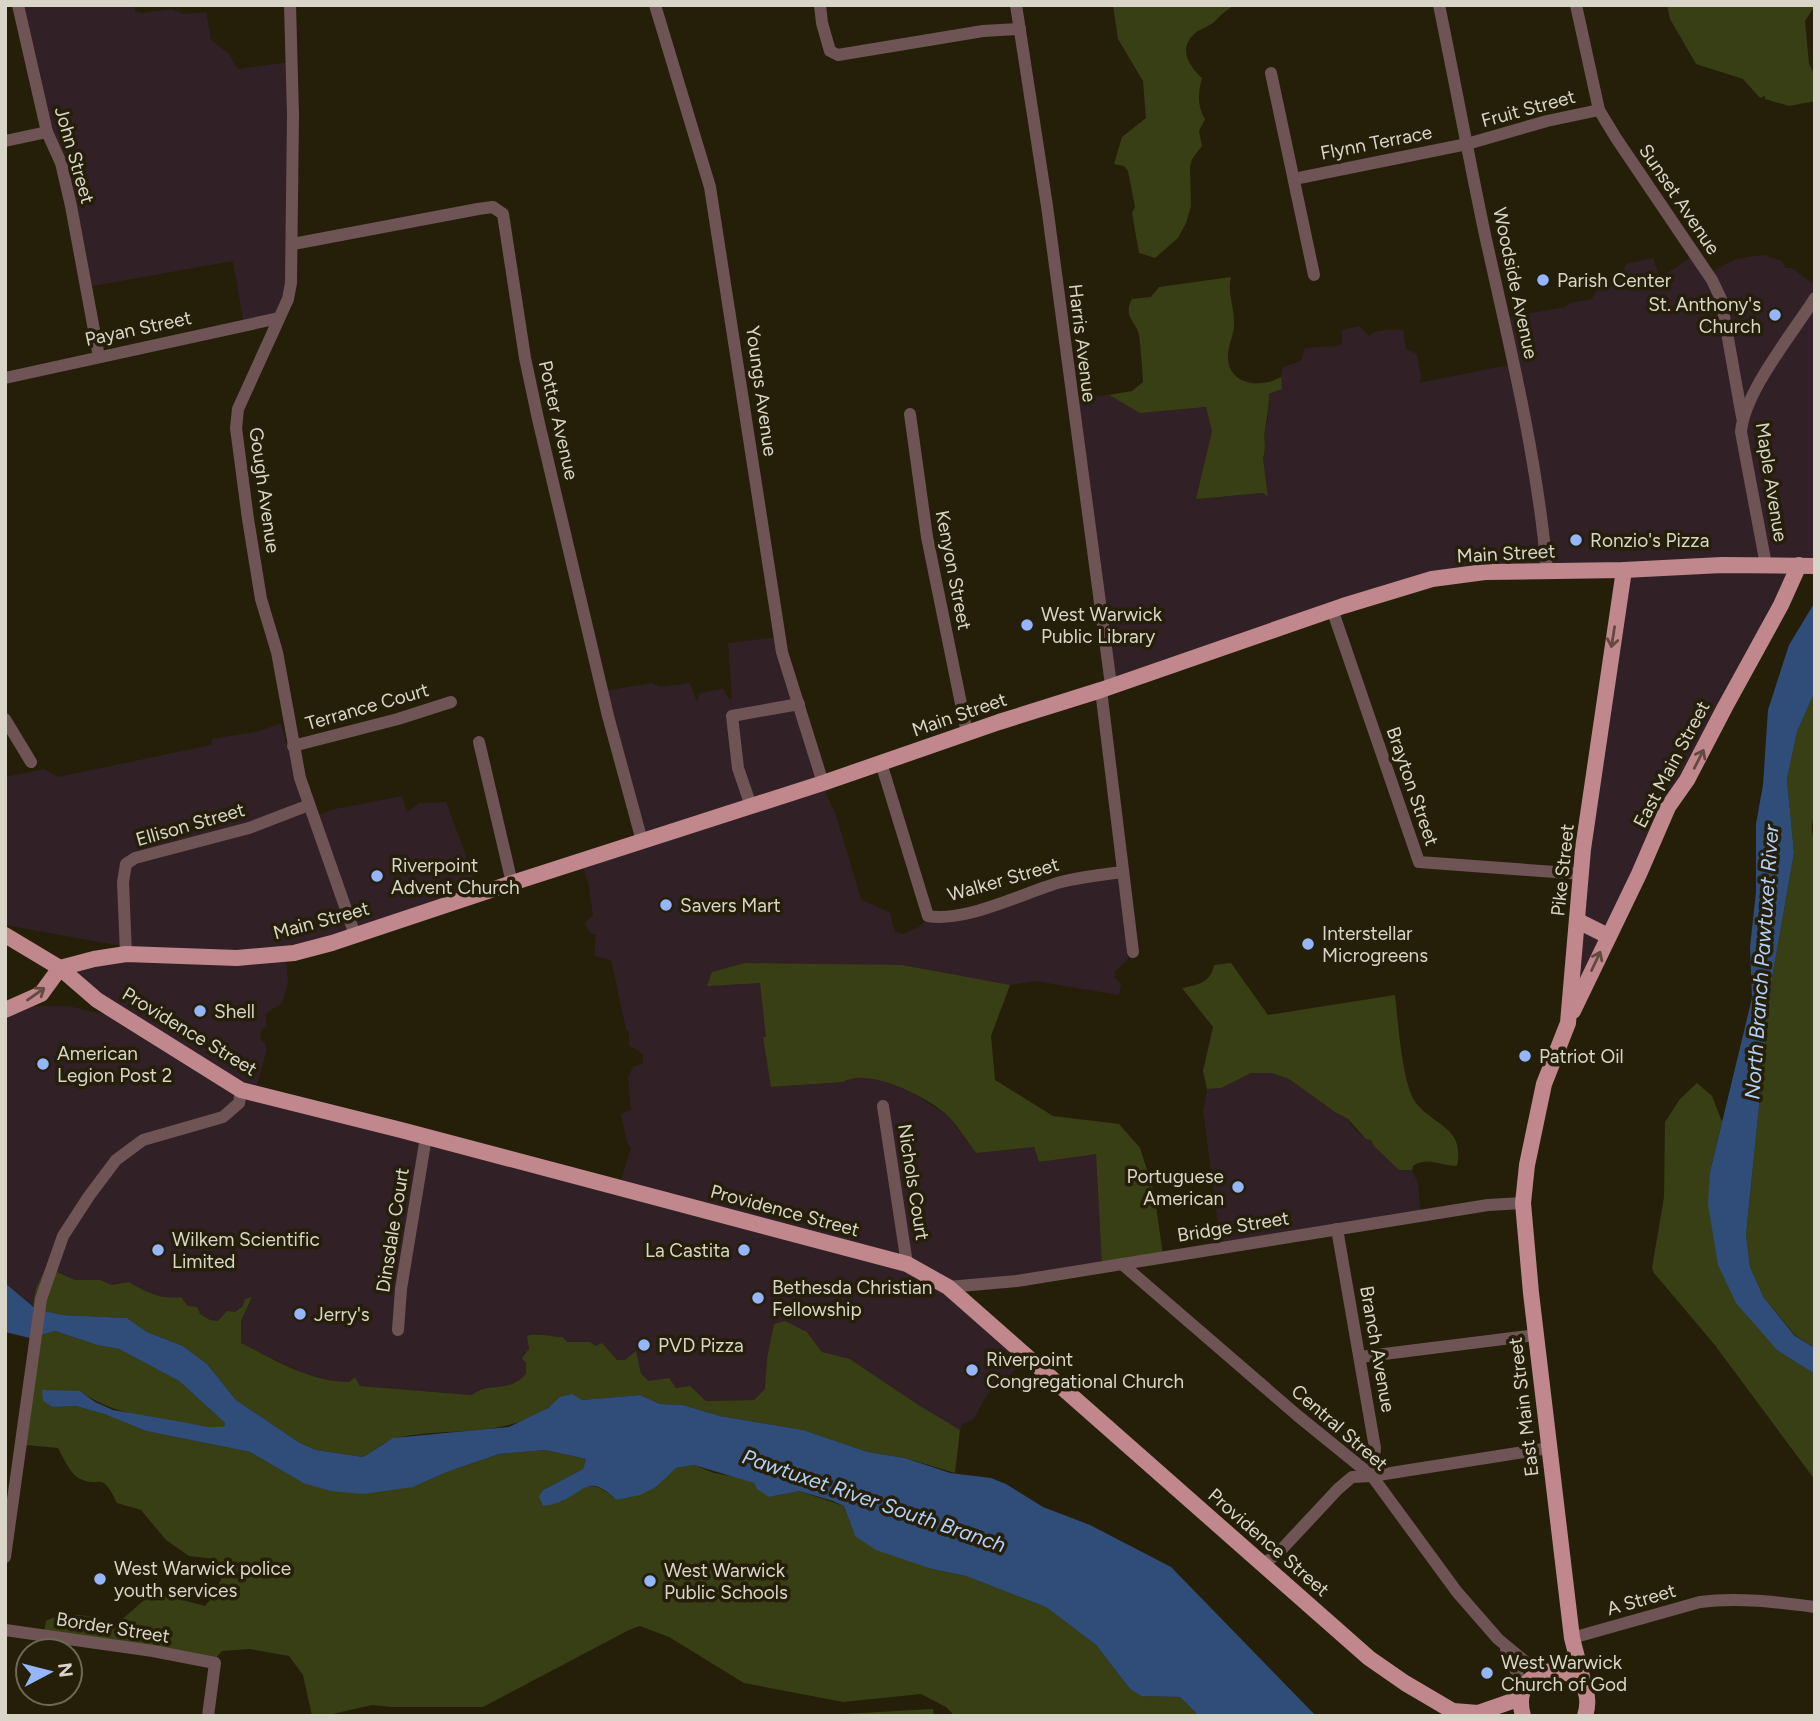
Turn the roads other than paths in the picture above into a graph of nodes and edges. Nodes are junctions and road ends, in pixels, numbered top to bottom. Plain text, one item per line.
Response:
1 (18, 5) edge
2 (290, 5) edge
3 (655, 5) edge
4 (820, 5) edge
5 (1016, 5) edge
6 (1439, 5) edge
7 (1576, 5) edge
8 (1020, 29) junction
9 (1271, 73) dead end
10 (1599, 110) junction
11 (47, 132) junction
12 (5, 141) edge
13 (1467, 144) junction
14 (1294, 179) junction
15 (293, 244) junction
16 (1314, 275) dead end
17 (1815, 298) edge
18 (279, 318) junction
19 (99, 357) junction
20 (5, 378) edge
21 (909, 414) dead end
22 (1742, 418) junction
23 (1766, 565) junction
24 (1807, 565) edge
25 (1547, 570) junction
26 (1624, 570) junction
27 (1332, 610) junction
28 (1106, 688) junction
29 (451, 702) dead end
30 (799, 704) junction
31 (5, 719) edge
32 (967, 733) junction
33 (479, 742) dead end
34 (293, 747) junction
35 (31, 762) dead end
36 (881, 763) junction
37 (823, 783) junction
38 (309, 805) junction
39 (751, 806) junction
40 (642, 841) junction
41 (1121, 872) junction
42 (1581, 874) junction
43 (512, 883) junction
44 (1578, 921) junction
45 (5, 935) edge
46 (355, 935) junction
47 (1608, 936) junction
48 (1133, 952) dead end
49 (126, 954) junction
50 (60, 968) junction
51 (5, 1010) edge
52 (1568, 1023) junction
53 (241, 1090) junction
54 (883, 1106) dead end
55 (426, 1137) junction
56 (1527, 1170) joint
57 (1523, 1203) junction
58 (1337, 1229) junction
59 (907, 1264) junction
60 (1122, 1265) junction
61 (948, 1287) junction
62 (398, 1330) dead end
63 (1536, 1335) junction
64 (1360, 1357) junction
65 (1549, 1448) junction
66 (1372, 1476) junction
67 (5, 1557) edge
68 (1263, 1565) junction
69 (1815, 1607) edge
70 (5, 1630) edge
71 (1572, 1638) junction
72 (1504, 1645) junction
73 (1544, 1672) junction
74 (1586, 1692) junction
75 (1522, 1694) junction
76 (1457, 1713) edge
77 (1587, 1714) edge
78 (208, 1716) edge
79 (1523, 1716) edge

1 - 11 street, John Street
2 - 15 street, Gough Avenue
3 - 30 street, Youngs Avenue
4 - 8 street
5 - 8 street, Harris Avenue
6 - 13 street, Woodside Avenue
7 - 10 street, Sunset Avenue
8 - 28 street, Harris Avenue
9 - 14 street
10 - 13 street, Fruit Street
10 - 22 street, Sunset Avenue
11 - 12 street
11 - 19 street, John Street
13 - 14 street, Flynn Terrace
13 - 25 street, Woodside Avenue
14 - 16 street
15 - 18 street, Gough Avenue
15 - 40 street, Potter Avenue
17 - 22 street, Maple Avenue
18 - 19 street, Payan Street
18 - 34 street, Gough Avenue
19 - 20 street, Payan Street
21 - 32 street, Kenyon Street
22 - 23 street, Maple Avenue
23 - 24 main road, Main Street
23 - 26 main road, Main Street
47 -> 24 main road, East Main Street
25 - 26 main road, Main Street
25 - 27 main road, Main Street
26 -> 42 main road, Pike Street
27 - 28 main road, Main Street
27 - 42 street, Brayton Street
28 - 32 main road, Main Street
28 - 41 street
29 - 34 street, Terrance Court
30 - 37 street, Youngs Avenue
30 - 39 street
31 - 35 street
32 - 36 main road, Main Street
33 - 43 street
34 - 38 street, Gough Avenue
36 - 37 main road, Main Street
36 - 41 street, Walker Street
37 - 39 main road, Main Street
38 - 46 street, Gough Avenue
38 - 49 street, Ellison Street
39 - 40 main road, Main Street
40 - 43 main road, Main Street
41 - 48 street
42 - 44 main road, Pike Street
43 - 46 main road, Main Street
44 - 47 main road
44 - 52 main road, Pike Street
45 - 50 main road, Providence Street
46 - 49 main road, Main Street
52 -> 47 main road, East Main Street
49 - 50 main road, Main Street
51 -> 50 main road
50 - 53 main road, Providence Street
52 - 56 main road, Pike Street
53 - 55 main road, Providence Street
53 - 67 street
54 - 59 street, Nichols Court
55 - 59 main road, Providence Street
55 - 62 street, Dinsdale Court
56 - 57 main road, East Main Street
57 - 58 street, Bridge Street
57 - 63 main road, East Main Street
58 - 60 street, Bridge Street
58 - 64 street, Branch Avenue
59 - 61 main road, Providence Street
60 - 61 street, Bridge Street
60 - 66 street, Central Street
61 - 68 main road, Providence Street
63 - 64 street
63 - 65 main road, East Main Street
64 - 66 street, Branch Avenue
65 - 66 street
65 - 71 main road, East Main Street
66 - 68 street
66 - 72 street, Central Street
68 - 76 main road, Providence Street
69 - 71 street, A Street
70 - 78 street, Border Street
71 - 73 main road
71 - 74 main road, East Main Street
72 - 73 street
72 - 75 street
73 - 74 main road
73 - 75 main road
74 - 77 main road, East Main Street
75 - 76 main road, Providence Street
75 - 79 main road

